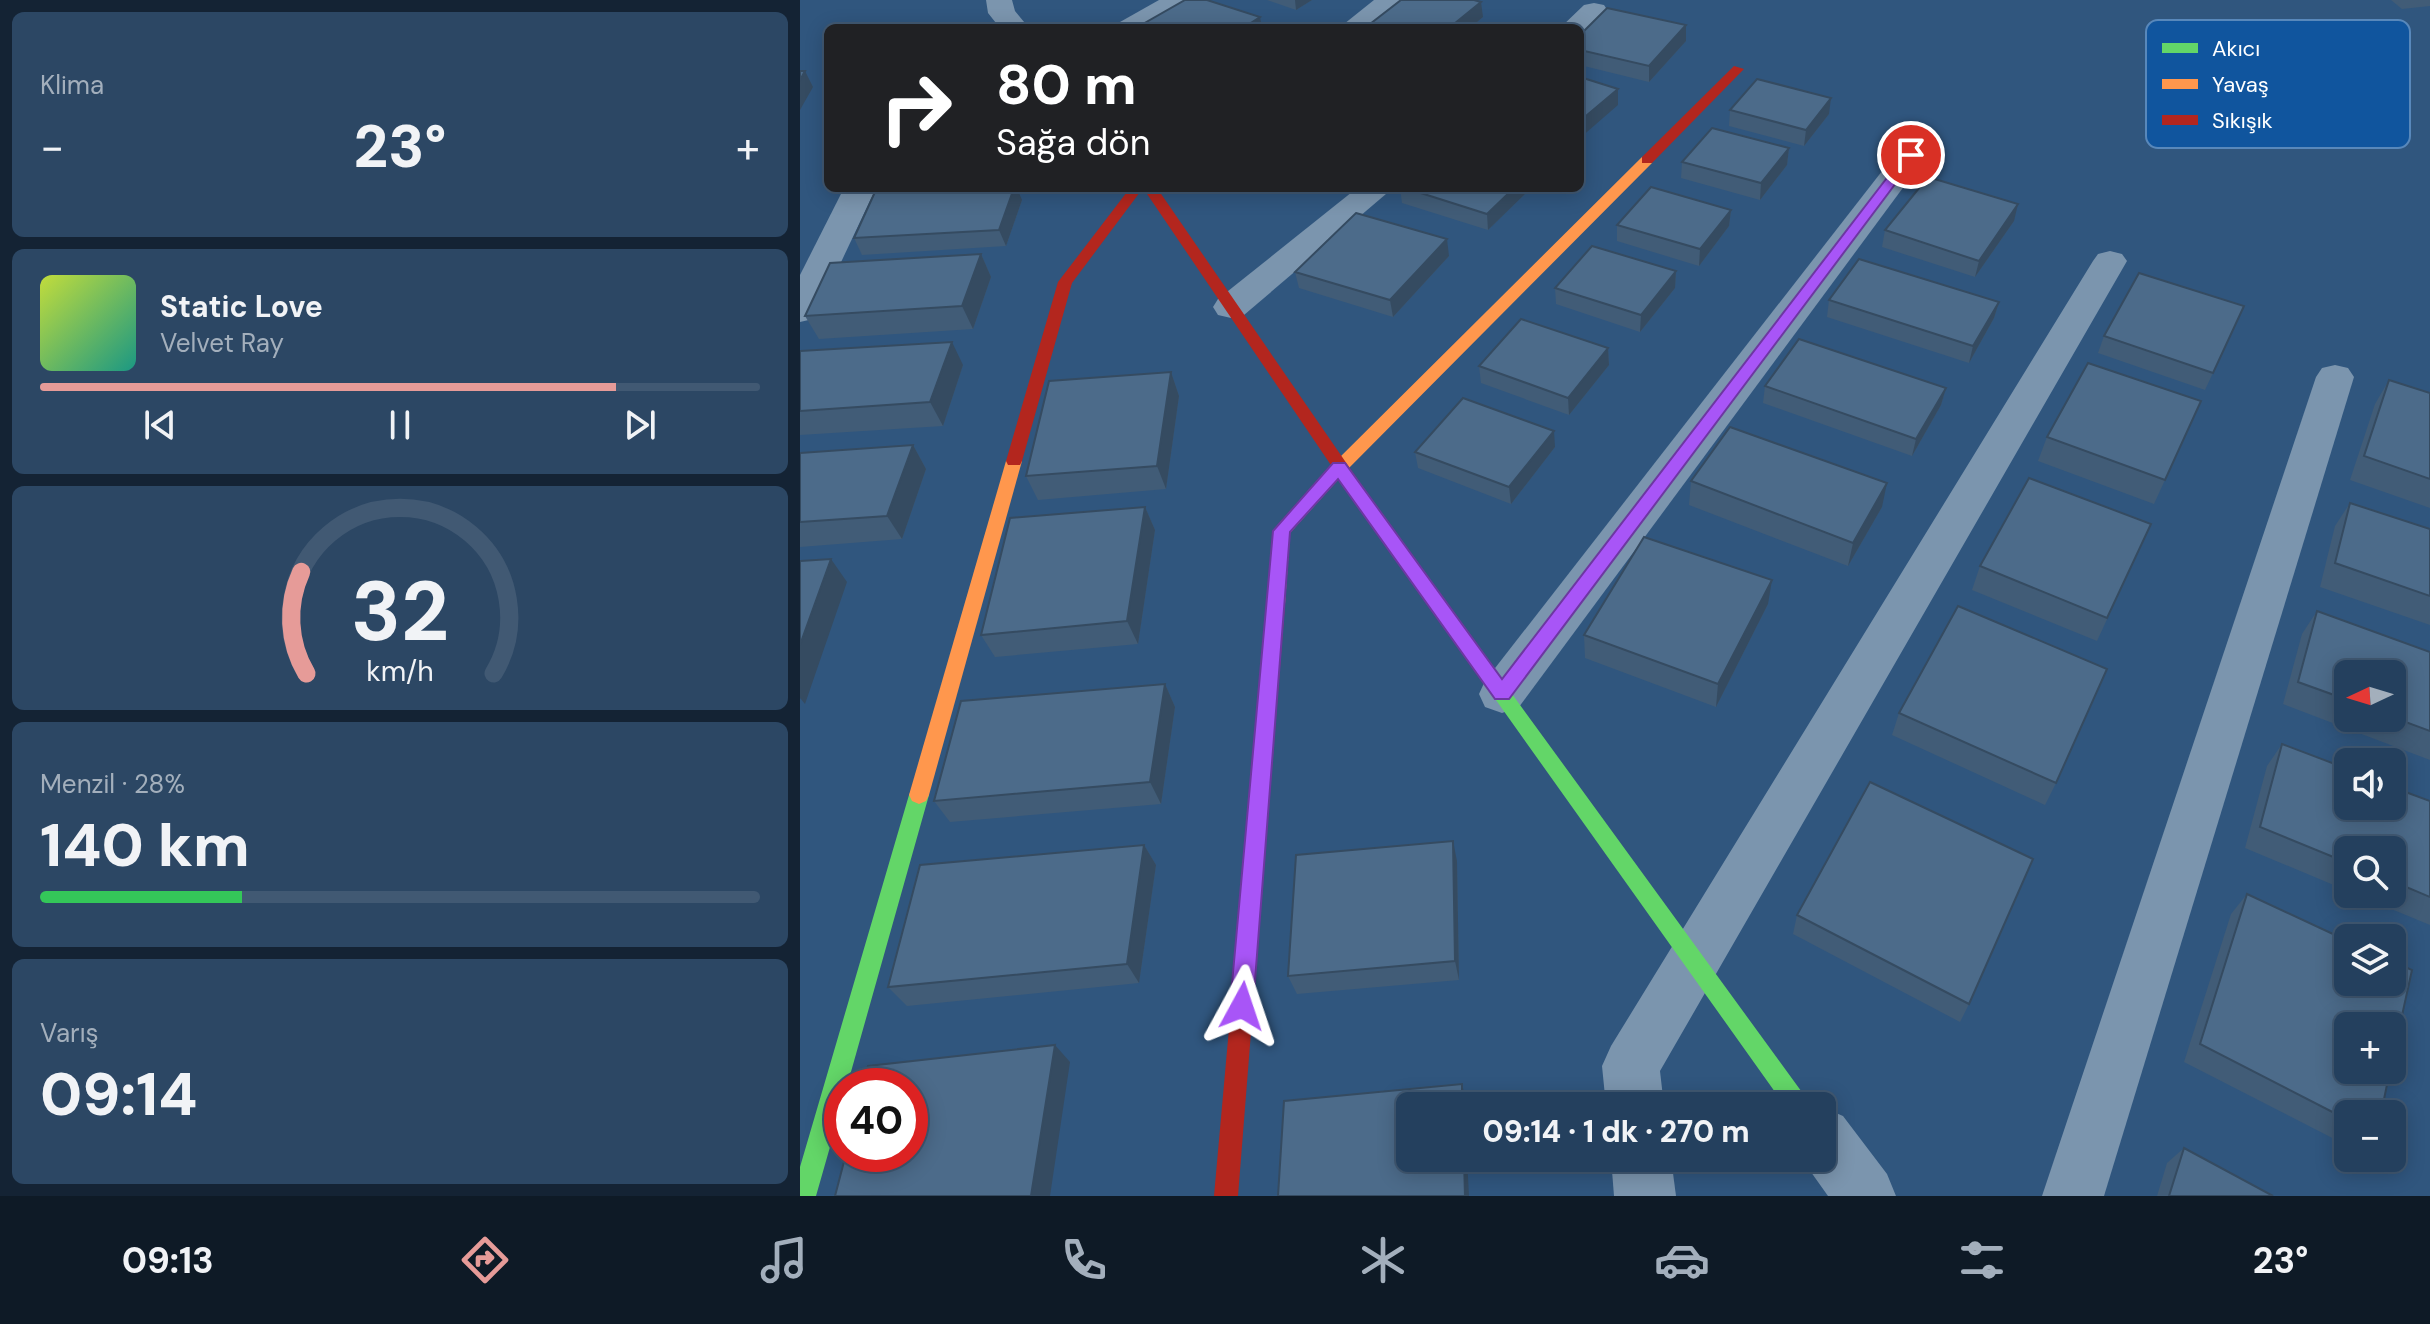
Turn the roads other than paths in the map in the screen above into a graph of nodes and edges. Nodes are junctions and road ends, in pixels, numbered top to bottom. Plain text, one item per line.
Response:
1 (1179, 0) edge
2 (1392, 0) edge
3 (1137, 24) edge
4 (1359, 24) edge
5 (1738, 69) dead end
6 (1911, 155) dead end
7 (858, 192) edge
8 (1134, 192) edge
9 (1153, 192) edge
10 (1372, 192) edge
11 (2110, 261) dead end
12 (1231, 307) junction
13 (800, 311) edge
14 (2335, 377) dead end
15 (1339, 468) junction
16 (1502, 694) junction
17 (1693, 957) junction
18 (1634, 1092) edge
19 (1790, 1092) edge
20 (1836, 1156) edge
21 (1642, 1172) edge
22 (804, 1196) edge
23 (1226, 1196) edge
24 (1645, 1196) edge
25 (1865, 1196) edge
26 (2073, 1196) edge

1 - 3 street
2 - 4 street
5 - 15 street
6 - 16 street
7 - 13 street
8 - 22 street
9 - 12 street
10 - 12 street
11 - 17 street
12 - 15 street
14 - 26 street
15 - 16 street
15 - 23 street
16 - 17 street
17 - 18 street
17 - 19 street
20 - 25 street
21 - 24 street

